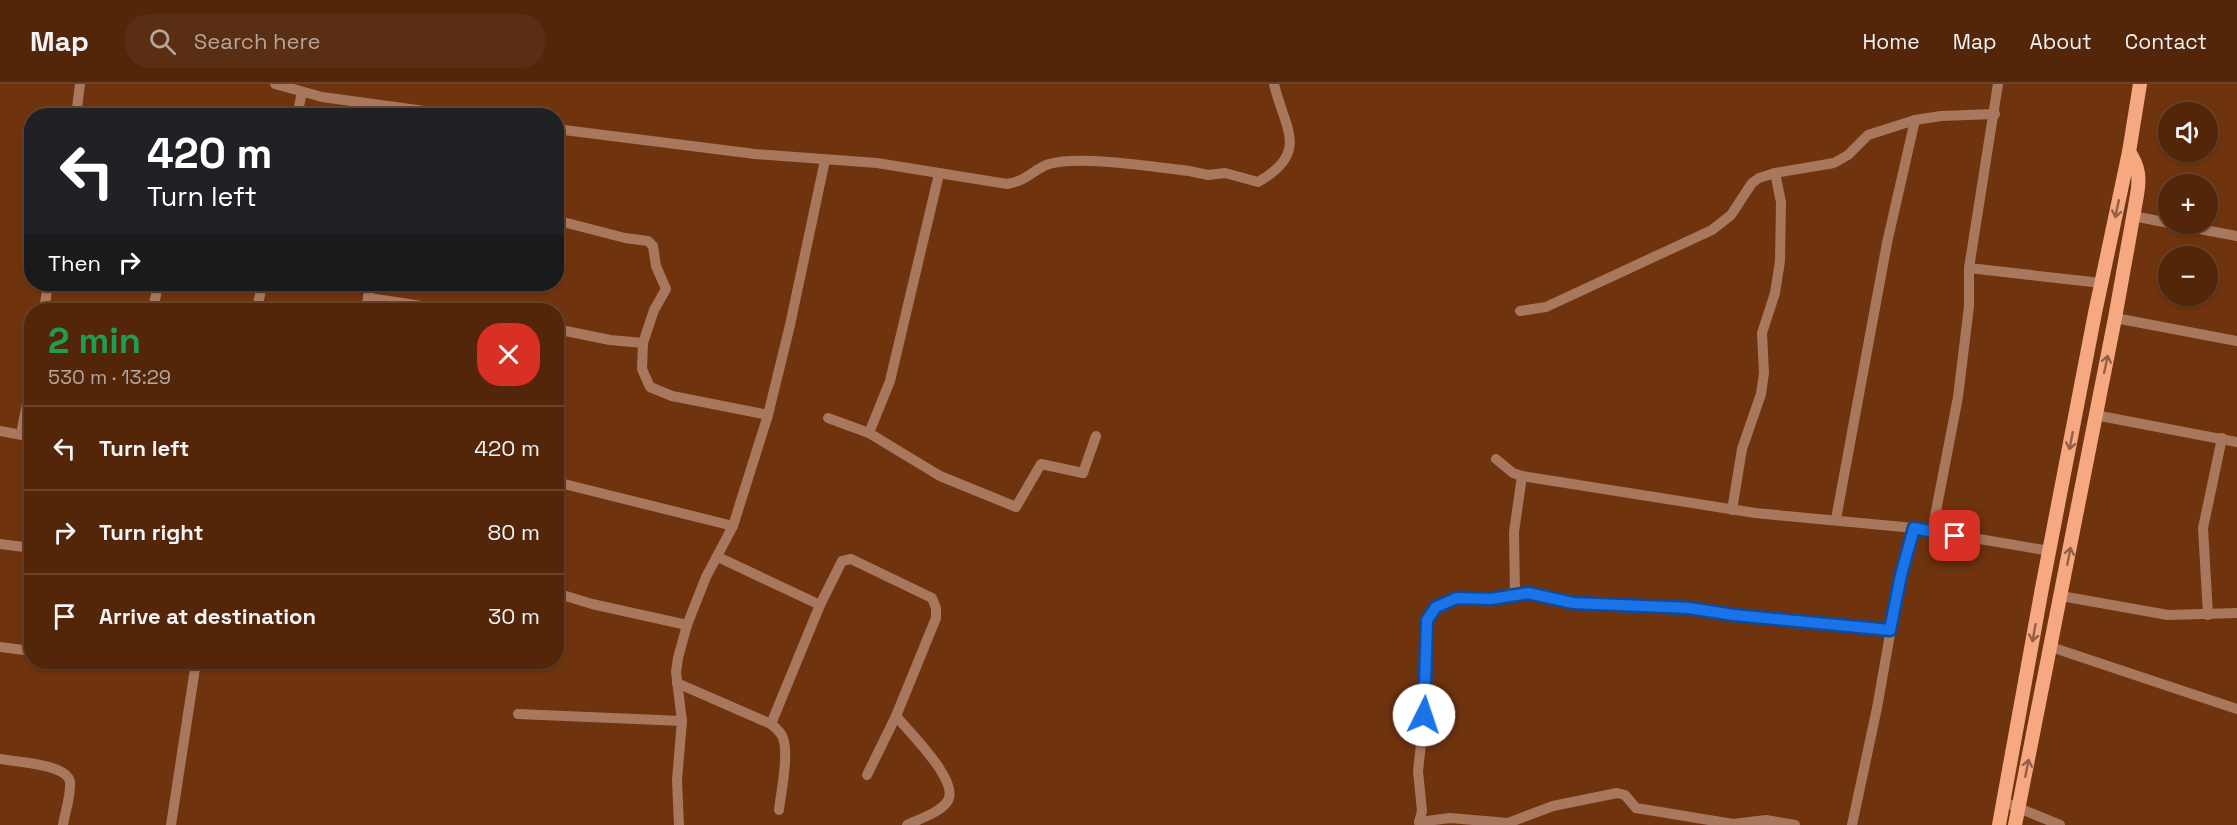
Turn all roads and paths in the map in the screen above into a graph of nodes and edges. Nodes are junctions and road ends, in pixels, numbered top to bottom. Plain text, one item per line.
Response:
1 (80, 84) edge
2 (275, 84) edge
3 (1274, 84) edge
4 (1998, 84) edge
5 (2140, 84) edge
6 (302, 92) junction
7 (77, 108) edge
8 (299, 108) edge
9 (382, 108) edge
10 (1995, 114) junction
11 (1915, 120) junction
12 (564, 130) edge
13 (2129, 152) junction
14 (825, 160) junction
15 (1775, 173) junction
16 (939, 174) junction
17 (2133, 216) junction
18 (2158, 221) edge
19 (567, 223) dead end
20 (2218, 232) edge
21 (2237, 236) edge
22 (1969, 268) junction
23 (2102, 283) junction
24 (370, 291) edge
25 (369, 298) junction
26 (368, 303) edge
27 (402, 303) edge
28 (1520, 311) dead end
29 (2115, 318) junction
30 (564, 331) edge
31 (2237, 341) edge
32 (643, 343) junction
33 (768, 415) junction
34 (2096, 415) junction
35 (828, 418) dead end
36 (0, 431) edge
37 (869, 433) junction
38 (1096, 435) dead end
39 (24, 436) edge
40 (2222, 438) junction
41 (2237, 442) edge
42 (1496, 459) dead end
43 (1522, 476) junction
44 (564, 484) edge
45 (1732, 510) junction
46 (1836, 519) junction
47 (733, 526) junction
48 (1914, 528) junction
49 (1932, 532) junction
50 (0, 544) edge
51 (24, 547) edge
52 (2050, 551) junction
53 (718, 557) junction
54 (1515, 594) junction
55 (564, 595) edge
56 (2061, 596) junction
57 (820, 605) junction
58 (2237, 614) edge
59 (2208, 615) junction
60 (687, 625) junction
61 (1890, 630) junction
62 (0, 647) edge
63 (2051, 647) junction
64 (24, 650) edge
65 (195, 669) edge
66 (677, 683) junction
67 (2237, 710) edge
68 (518, 714) dead end
69 (896, 716) junction
70 (682, 721) junction
71 (771, 724) junction
72 (0, 759) edge
73 (867, 775) dead end
74 (2004, 802) junction
75 (2019, 809) junction
76 (779, 810) dead end
77 (1421, 824) edge
78 (63, 825) edge
79 (171, 825) edge
80 (679, 825) edge
81 (907, 825) edge
82 (1733, 825) edge
83 (1796, 825) edge
84 (1852, 825) edge
85 (1999, 825) edge
86 (2015, 825) edge
87 (2060, 825) edge

1 - 7 street
2 - 6 street
3 - 16 street
4 - 10 street
5 - 13 main road
6 - 8 street
6 - 9 street
10 - 11 street
10 - 22 street
11 - 15 street
11 - 46 street
12 - 14 street
13 - 17 main road
13 -> 23 main road
14 - 16 street
14 - 33 street
15 - 28 street
15 - 45 street
16 - 37 street
17 - 18 street
17 - 29 main road
19 - 32 street
20 - 21 street
22 - 23 street
22 - 49 street
23 -> 52 main road
24 - 25 street
25 - 26 street
25 - 27 street
29 - 31 street
34 -> 29 main road
30 - 32 street
32 - 33 street
33 - 47 street
34 - 40 street
56 -> 34 main road
35 - 37 street
36 - 39 street
37 - 38 street
40 - 41 street
40 - 59 street
42 - 43 street
43 - 45 street
43 - 54 street
44 - 47 street
45 - 46 street
46 - 48 street
47 - 53 street
48 - 49 street
48 - 61 street
49 - 52 street
50 - 51 street
52 -> 74 main road
53 - 57 street
53 - 60 street
54 - 61 street
54 - 77 street
55 - 60 street
56 - 59 street
56 - 63 main road
57 - 69 street
57 - 71 street
58 - 59 street
60 - 66 street
61 - 84 street
62 - 64 street
63 - 67 street
75 -> 63 main road
65 - 79 street
66 - 70 street
66 - 71 street
68 - 70 street
69 - 73 street
69 - 81 street
70 - 80 street
71 - 76 street
72 - 78 street
74 - 75 street
74 - 85 main road
75 - 86 main road
75 - 87 street
77 - 82 street
82 - 83 street

